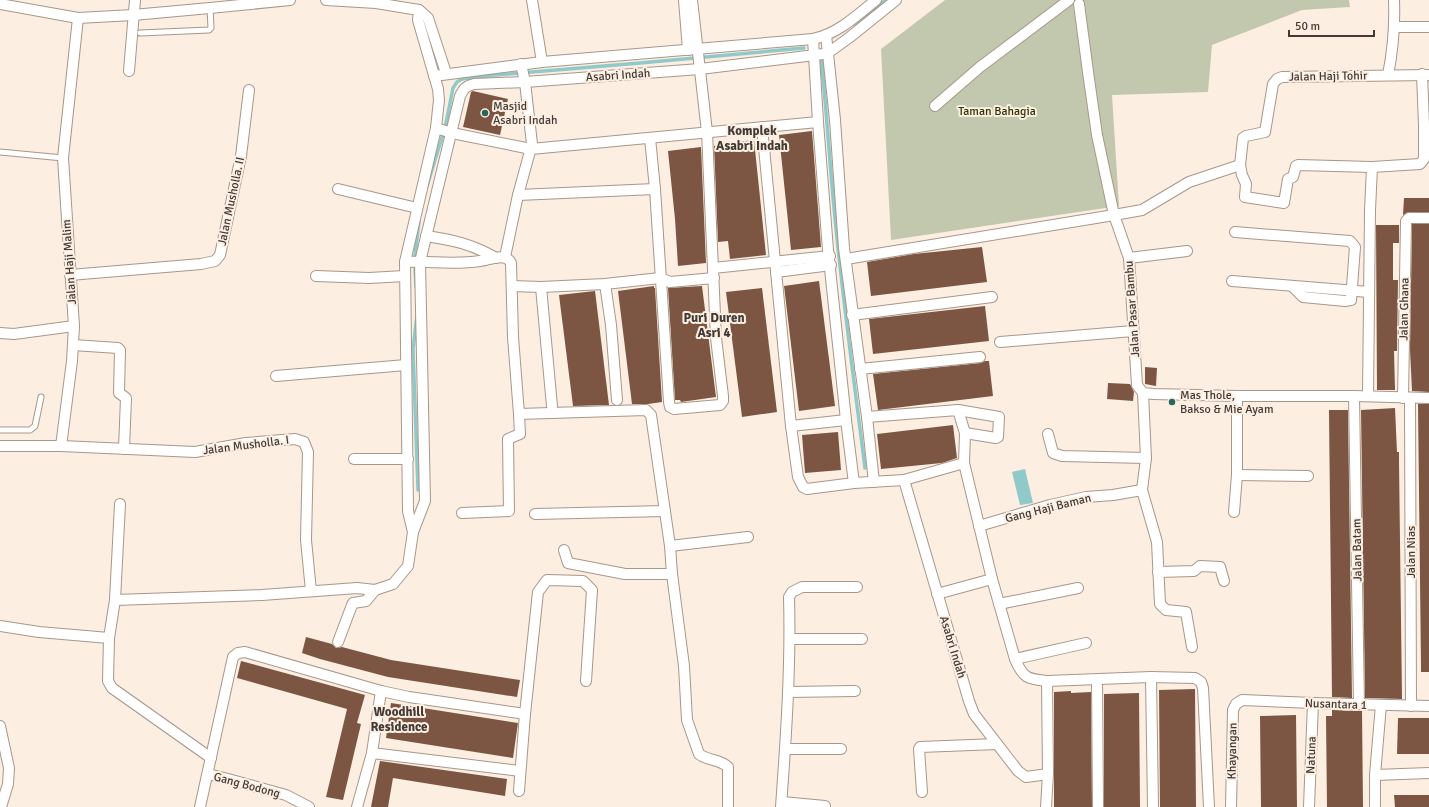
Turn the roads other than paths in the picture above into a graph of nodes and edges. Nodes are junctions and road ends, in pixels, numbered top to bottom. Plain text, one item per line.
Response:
1 (135, 0) edge
2 (290, 0) edge
3 (326, 0) edge
4 (532, 0) edge
5 (684, 0) edge
6 (692, 0) edge
7 (876, 0) edge
8 (896, 0) edge
9 (1394, 0) edge
10 (1076, 1) edge
11 (227, 3) edge
12 (0, 4) edge
13 (210, 8) junction
14 (419, 10) junction
15 (133, 15) junction
16 (78, 18) junction
17 (1395, 27) junction
18 (1429, 27) edge
19 (140, 33) dead end
20 (826, 35) junction
21 (813, 39) junction
22 (694, 51) junction
23 (820, 54) junction
24 (542, 62) junction
25 (700, 67) junction
26 (129, 71) dead end
27 (523, 73) junction
28 (446, 74) junction
29 (1388, 75) junction
30 (1425, 75) edge
31 (434, 76) junction
32 (249, 90) dead end
33 (935, 106) dead end
34 (818, 122) junction
35 (1427, 126) edge
36 (762, 127) junction
37 (436, 128) junction
38 (707, 132) junction
39 (452, 133) junction
40 (650, 138) junction
41 (531, 149) junction
42 (0, 152) edge
43 (63, 158) junction
44 (1240, 165) junction
45 (1372, 167) junction
46 (655, 188) junction
47 (338, 189) dead end
48 (518, 195) junction
49 (417, 208) junction
50 (1114, 215) junction
51 (1429, 218) edge
52 (1235, 232) dead end
53 (426, 236) junction
54 (1187, 250) dead end
55 (834, 253) junction
56 (500, 258) junction
57 (1129, 258) junction
58 (846, 259) junction
59 (775, 261) junction
60 (405, 262) junction
61 (420, 262) junction
62 (776, 272) junction
63 (713, 273) junction
64 (70, 275) junction
65 (316, 276) dead end
66 (405, 276) junction
67 (660, 278) junction
68 (1232, 281) dead end
69 (605, 284) junction
70 (512, 286) junction
71 (541, 288) junction
72 (1352, 291) junction
73 (1369, 292) junction
74 (992, 297) dead end
75 (852, 315) junction
76 (74, 326) junction
77 (1133, 331) junction
78 (0, 333) edge
79 (1000, 342) dead end
80 (73, 344) junction
81 (980, 357) dead end
82 (406, 365) junction
83 (860, 368) junction
84 (276, 376) dead end
85 (1143, 393) junction
86 (1237, 396) junction
87 (1354, 396) junction
88 (1368, 396) junction
89 (41, 397) dead end
90 (1407, 398) junction
91 (1429, 398) edge
92 (617, 400) dead end
93 (552, 406) dead end
94 (958, 410) junction
95 (519, 414) junction
96 (867, 417) junction
97 (846, 420) junction
98 (791, 426) junction
99 (0, 430) edge
100 (965, 433) junction
101 (1048, 434) dead end
102 (0, 446) edge
103 (61, 446) junction
104 (124, 449) junction
105 (1146, 458) junction
106 (354, 459) dead end
107 (408, 459) junction
108 (964, 463) junction
109 (1237, 475) junction
110 (1308, 476) dead end
111 (904, 480) junction
112 (874, 482) junction
113 (854, 483) junction
114 (1142, 490) junction
115 (120, 504) dead end
116 (665, 511) junction
117 (1234, 512) dead end
118 (462, 513) dead end
119 (535, 514) dead end
120 (979, 526) junction
121 (413, 532) junction
122 (748, 537) dead end
123 (670, 546) junction
124 (564, 550) dead end
125 (1158, 572) junction
126 (672, 574) junction
127 (992, 579) junction
128 (1224, 581) dead end
129 (857, 587) dead end
130 (1078, 588) dead end
131 (375, 590) junction
132 (311, 591) junction
133 (936, 594) junction
134 (115, 600) junction
135 (999, 604) junction
136 (0, 626) edge
137 (109, 638) junction
138 (790, 639) junction
139 (862, 639) dead end
140 (338, 642) dead end
141 (1086, 643) dead end
142 (1192, 647) dead end
143 (1015, 659) junction
144 (1151, 677) junction
145 (1097, 680) junction
146 (586, 681) dead end
147 (1047, 681) junction
148 (381, 691) junction
149 (855, 691) dead end
150 (788, 692) junction
151 (1242, 700) joint
152 (1313, 703) junction
153 (1359, 704) junction
154 (1381, 705) junction
155 (1411, 706) junction
156 (1429, 706) edge
157 (524, 714) junction
158 (0, 726) edge
159 (997, 744) junction
160 (786, 749) junction
161 (841, 749) dead end
162 (372, 753) junction
163 (211, 758) junction
164 (520, 771) junction
165 (1429, 773) edge
166 (208, 774) junction
167 (1048, 774) junction
168 (1375, 774) junction
169 (519, 791) dead end
170 (922, 792) dead end
171 (781, 805) edge
172 (825, 806) edge
173 (1, 807) edge
174 (200, 807) edge
175 (308, 807) edge
176 (357, 807) edge
177 (728, 807) edge
178 (1046, 807) edge
179 (1098, 807) edge
180 (1153, 807) edge
181 (1209, 807) edge
182 (1231, 807) edge
183 (1309, 807) edge
184 (1375, 807) edge

1 - 15 street
2 - 11 street
3 - 14 street
4 - 24 street
5 - 22 street
6 - 22 street
7 - 20 street
8 - 23 street
9 - 17 street
10 - 33 street
10 - 50 street, Jalan Pasar Bambu
11 - 13 street
12 - 16 street
13 - 15 street
13 - 19 lane
14 - 28 street
14 - 31 street
15 - 16 street
15 - 26 street
16 - 43 street, Jalan Haji Malim
17 - 18 street
17 - 29 street
20 - 21 street
20 - 23 street
21 - 22 street
21 - 23 street
22 - 24 street
22 - 25 street
23 - 25 street, Asabri Indah
23 - 34 street
23 - 55 street
24 - 27 street
25 - 27 street, Asabri Indah
25 - 38 street
27 - 28 street
27 - 39 street, Asabri Indah
27 - 41 street
28 - 31 street
29 - 30 street, Jalan Haji Tohir
29 - 44 street, Jalan Haji Tohir
30 - 35 street
31 - 37 street
32 - 64 street, Jalan Musholla. II
34 - 36 street
34 - 55 street
35 - 45 street
36 - 38 street
36 - 59 street
37 - 39 street
37 - 49 street
38 - 40 street
38 - 63 street
39 - 41 street
39 - 53 street
40 - 41 street
40 - 46 street
41 - 48 street
42 - 43 lane
43 - 64 street, Jalan Haji Malim
44 - 45 street
44 - 50 street
45 - 73 street
46 - 48 street
46 - 67 street
47 - 49 street
48 - 56 street
49 - 60 street
50 - 57 street, Jalan Pasar Bambu
50 - 58 street
51 - 90 street, Jalan Ghana
52 - 72 street
53 - 56 street
53 - 61 street
54 - 57 street
55 - 58 street
55 - 59 street
55 - 62 street
55 - 97 street
56 - 61 street
56 - 70 street
57 - 77 street, Jalan Pasar Bambu
58 - 75 street
59 - 62 street
59 - 63 street
60 - 61 street
60 - 66 street
61 - 121 street
62 - 98 street
63 - 67 street
63 - 67 street
64 - 76 street, Jalan Haji Malim
65 - 66 street
66 - 82 street
67 - 69 street
68 - 72 street
69 - 71 street
69 - 92 street
70 - 71 street
70 - 95 street
71 - 93 street
72 - 73 street
73 - 88 street
74 - 75 street
75 - 83 street
76 - 78 street
76 - 80 street, Jalan Haji Malim
77 - 79 street
77 - 85 street, Jalan Pasar Bambu
80 - 103 street, Jalan Haji Malim
80 - 104 street
81 - 83 street
82 - 84 street
82 - 107 street
83 - 96 street
85 - 86 street
85 - 105 street, Jalan Pasar Bambu
86 - 87 street
86 - 109 street
87 - 88 street
87 - 153 street, Jalan Batam
88 - 90 street
89 - 99 lane
90 - 91 street
90 - 155 street, Jalan Nias
94 - 96 street
94 - 100 street
94 - 100 street
95 - 116 street
95 - 118 street
96 - 112 street
97 - 98 street
97 - 113 street
98 - 113 street
100 - 108 street
101 - 105 street
102 - 103 street
103 - 104 street, Jalan Musholla. I
104 - 132 street, Jalan Musholla. I
105 - 114 street, Jalan Pasar Bambu
106 - 107 street
107 - 121 street
108 - 111 street
108 - 120 street
109 - 110 street
109 - 117 street
111 - 112 street
111 - 133 street, Asabri Indah
112 - 113 street
114 - 120 street, Gang Haji Baman
114 - 125 street
115 - 134 street
116 - 119 street
116 - 123 street
120 - 127 street
121 - 131 street
122 - 123 street
123 - 126 street
124 - 126 street
125 - 128 street
125 - 142 street
126 - 177 street
127 - 133 street
127 - 135 street
129 - 138 street
130 - 135 street
131 - 132 street
131 - 140 street
132 - 134 street
133 - 159 street, Asabri Indah
134 - 137 street
135 - 143 street
136 - 137 street
137 - 163 street
138 - 139 street
138 - 150 street
141 - 143 street
143 - 147 street
144 - 145 street
144 - 180 street
144 - 181 street
145 - 147 street
145 - 179 street
146 - 157 street
147 - 167 street
148 - 157 street
148 - 162 street
148 - 163 street
149 - 150 street
150 - 160 street
151 - 152 street, Nusantara 1
151 - 182 street, Khayangan
152 - 153 street, Nusantara 1
152 - 183 street, Natuna
153 - 154 street, Nusantara 1
154 - 155 street, Nusantara 1
154 - 168 street
155 - 156 street, Nusantara 1
157 - 164 street
158 - 173 street
159 - 167 street, Asabri Indah
159 - 170 street
160 - 161 street
160 - 171 street
162 - 164 street
162 - 176 street
163 - 166 street
164 - 169 street
165 - 168 street
166 - 174 street
166 - 175 street, Gang Bodong
167 - 178 street
168 - 184 street
171 - 172 street

